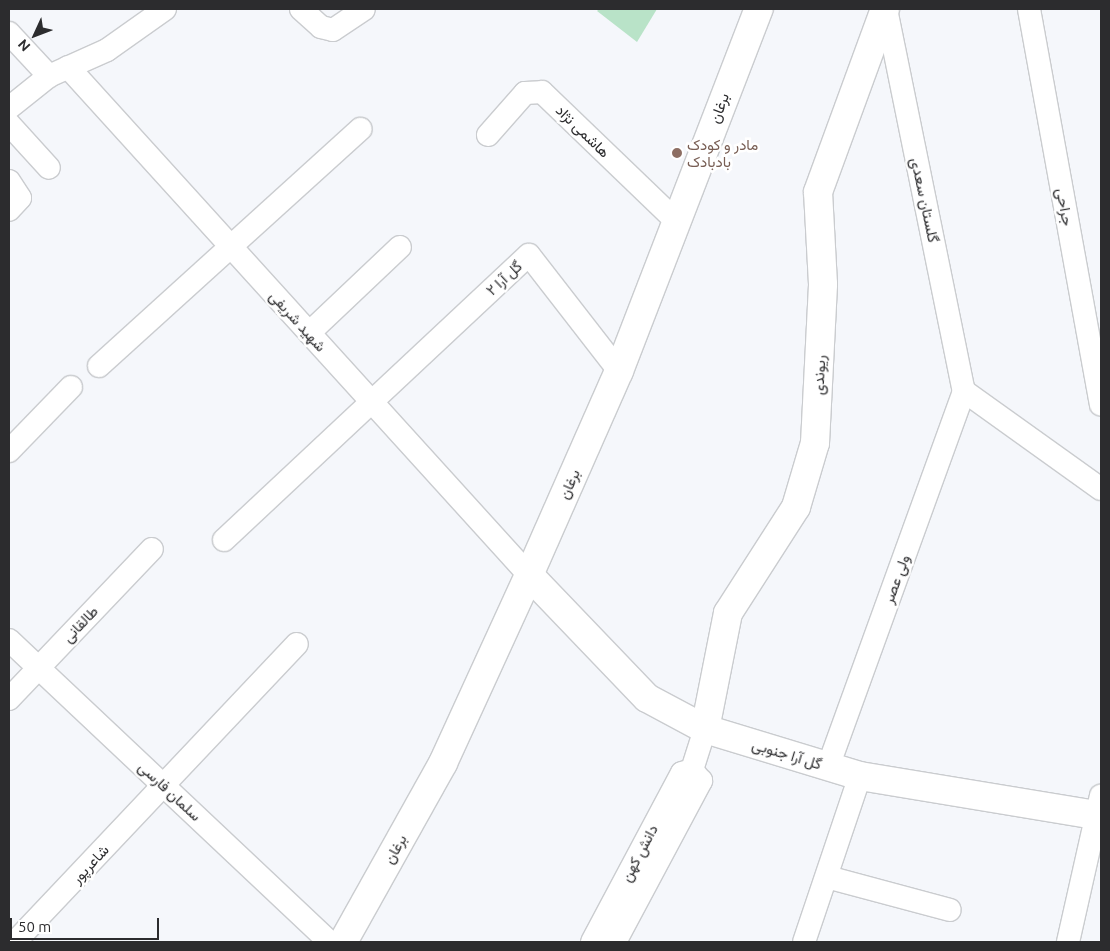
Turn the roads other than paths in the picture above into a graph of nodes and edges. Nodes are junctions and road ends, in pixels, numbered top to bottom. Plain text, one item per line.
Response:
1 (165, 9) edge
2 (301, 9) edge
3 (364, 9) edge
4 (758, 9) edge
5 (886, 9) edge
6 (1029, 9) edge
7 (9, 33) edge
8 (58, 72) junction
9 (9, 108) edge
10 (9, 124) edge
11 (360, 129) dead end
12 (488, 135) dead end
13 (49, 168) dead end
14 (9, 181) edge
15 (9, 210) edge
16 (677, 222) junction
17 (230, 246) junction
18 (400, 247) dead end
19 (309, 333) junction
20 (99, 366) dead end
21 (619, 371) junction
22 (71, 387) dead end
23 (964, 391) junction
24 (372, 402) junction
25 (1101, 405) edge
26 (9, 451) edge
27 (1101, 489) edge
28 (224, 540) dead end
29 (152, 549) dead end
30 (529, 575) junction
31 (9, 640) edge
32 (297, 644) dead end
33 (39, 668) junction
34 (9, 698) edge
35 (705, 729) junction
36 (828, 767) junction
37 (692, 770) junction
38 (860, 776) junction
39 (164, 785) junction
40 (1099, 809) edge
41 (827, 877) junction
42 (950, 910) dead end
43 (15, 942) edge
44 (329, 942) edge
45 (343, 942) edge
46 (592, 942) edge
47 (615, 942) edge
48 (804, 942) edge
49 (1068, 942) edge

1 - 8 street
2 - 3 street
4 - 16 street, برغان
5 - 23 street, گلستان سعدی
5 - 35 street, ریوندی
6 - 25 street, جراحی
7 - 8 street, شهید شریفی
8 - 9 street
8 - 17 street, شهید شریفی
10 - 13 street
11 - 17 street
12 - 16 street, هاشمی نژاد
14 - 15 street
16 - 21 street, برغان
17 - 19 street, شهید شریفی
17 - 20 street
18 - 19 street
19 - 24 street, شهید شریفی
21 - 24 street, گل آرا ۲
21 - 30 street, برغان
22 - 26 street
23 - 27 street
23 - 36 street, ولی عصر
24 - 28 street
24 - 30 street, شهید شریفی
29 - 33 street, طالقانی
30 - 35 street, گل آرا جنوبی
30 - 45 street, برغان
31 - 33 street, سلمان فارسی
32 - 39 street, شاعرپور
33 - 34 street, طالقانی
33 - 39 street, سلمان فارسی
35 - 36 street, گل آرا جنوبی
35 - 37 street, دانش کهن
36 - 38 street, گل آرا جنوبی
37 - 46 street, دانش کهن
37 - 47 street, دانش کهن
38 - 40 street, گل آرا جنوبی
38 - 41 street
39 - 43 street, شاعرپور
39 - 44 street, سلمان فارسی
40 - 49 street
41 - 42 street
41 - 48 street

